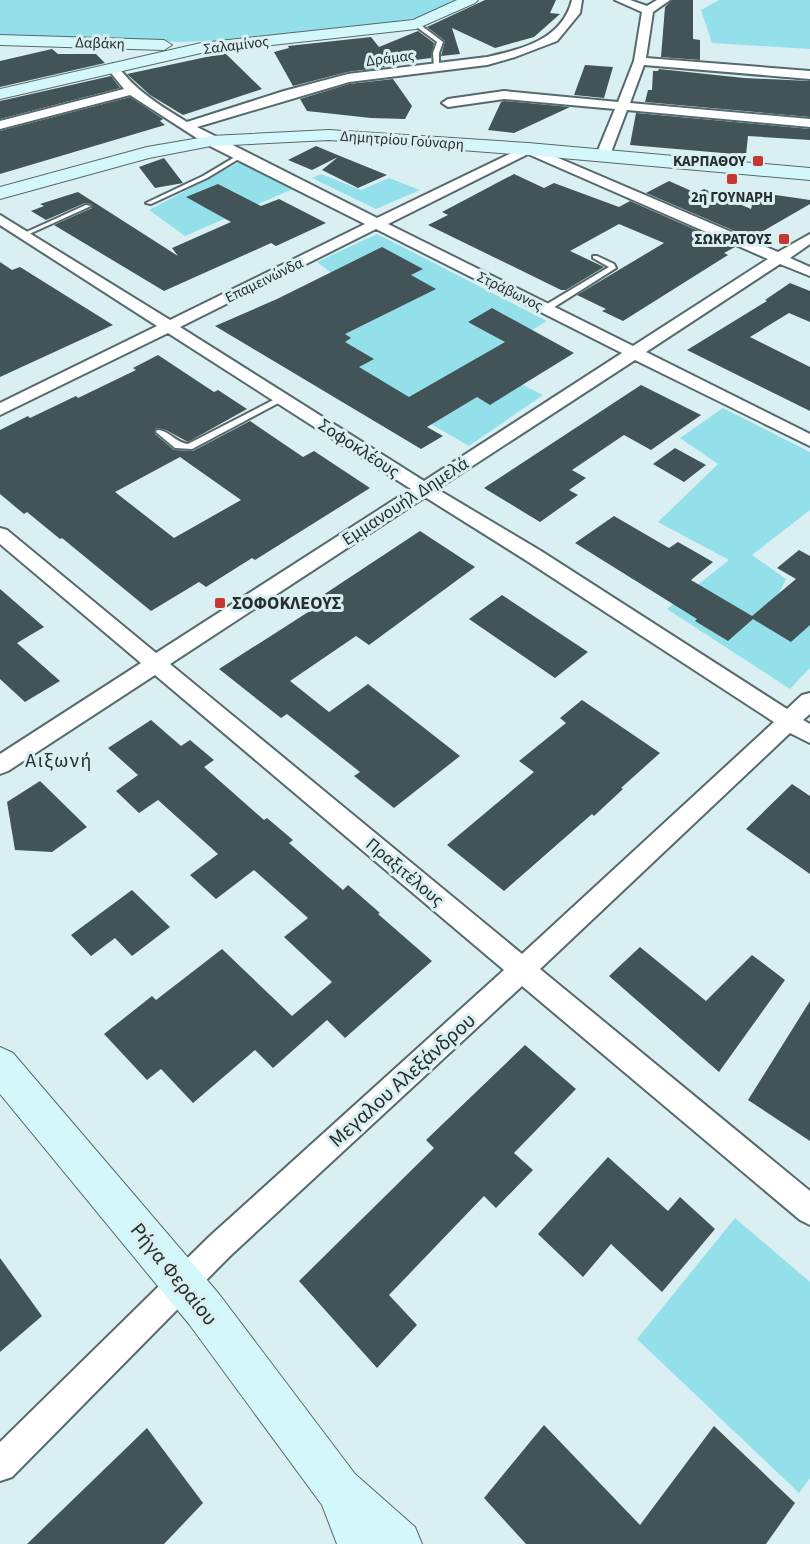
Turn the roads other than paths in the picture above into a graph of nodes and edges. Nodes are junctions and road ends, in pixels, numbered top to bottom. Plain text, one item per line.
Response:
1 (470, 0) edge
2 (577, 0) edge
3 (620, 0) edge
4 (665, 0) edge
5 (648, 10) junction
6 (416, 24) junction
7 (0, 40) edge
8 (201, 48) junction
9 (640, 61) junction
10 (437, 67) junction
11 (113, 68) junction
12 (810, 75) edge
13 (132, 91) junction
14 (0, 94) edge
15 (448, 103) dead end
16 (623, 106) junction
17 (810, 123) edge
18 (0, 126) edge
19 (187, 126) junction
20 (211, 141) junction
21 (528, 149) junction
22 (603, 155) junction
23 (240, 156) junction
24 (810, 174) edge
25 (0, 193) edge
26 (149, 203) dead end
27 (88, 206) dead end
28 (0, 219) edge
29 (375, 225) junction
30 (25, 234) junction
31 (810, 238) edge
32 (595, 257) dead end
33 (779, 258) junction
34 (810, 272) edge
35 (545, 309) junction
36 (170, 326) junction
37 (634, 352) junction
38 (282, 399) junction
39 (0, 410) edge
40 (160, 432) dead end
41 (810, 441) edge
42 (424, 489) junction
43 (0, 534) edge
44 (155, 664) junction
45 (810, 701) edge
46 (800, 728) edge
47 (0, 765) edge
48 (522, 970) junction
49 (0, 1065) edge
50 (808, 1203) edge
51 (183, 1283) junction
52 (0, 1465) edge
53 (339, 1490) junction
54 (361, 1544) edge
55 (398, 1544) edge

1 - 6 street, Σαλαμίνος
2 - 10 street, Δράμας
3 - 5 street
4 - 5 street
5 - 9 street
6 - 8 street, Σαλαμίνος
6 - 10 lane
7 - 8 street, Δαβάκη
8 - 11 street, Σαλαμίνος
9 - 12 street
9 - 16 street
10 - 19 street, Δράμας
11 - 13 street, Στράβωνος
11 - 14 street, Σαλαμίνος
13 - 18 street
13 - 19 street, Στράβωνος
15 - 16 street
16 - 17 street
16 - 22 street
19 - 20 street, Στράβωνος
20 - 21 street, Δημητρίου Γούναρη
20 - 23 street, Στράβωνος
20 - 25 street, Δημητρίου Γούναρη
21 - 22 street, Δημητρίου Γούναρη
21 - 29 street, Επαμεινώνδα
21 - 33 street
22 - 24 street, Δημητρίου Γούναρη
23 - 26 lane
23 - 29 street, Στράβωνος
27 - 30 lane
28 - 30 street, Σοφοκλέους
29 - 35 street, Στράβωνος
29 - 36 street, Επαμεινώνδα
30 - 36 street, Σοφοκλέους
31 - 33 street, Εμμανουήλ Δημελά
32 - 35 lane
33 - 34 street
33 - 37 street, Εμμανουήλ Δημελά
35 - 37 street, Στράβωνος
36 - 38 street, Σοφοκλέους
36 - 39 street, Επαμεινώνδα
37 - 41 street, Στράβωνος
37 - 42 street, Εμμανουήλ Δημελά
38 - 40 lane
38 - 42 street, Σοφοκλέους
42 - 44 street, Εμμανουήλ Δημελά
42 - 46 street, Σοφοκλέους
43 - 44 street, Πραξιτέλους
44 - 47 street, Εμμανουήλ Δημελά
44 - 48 street, Πραξιτέλους
45 - 46 street, Μεγαλου Αλεξάνδρου
46 - 48 street, Μεγαλου Αλεξάνδρου
48 - 50 street, Πραξιτέλους
48 - 51 street, Μεγαλου Αλεξάνδρου
49 - 51 street, Ρήγα Φεραίου
51 - 52 street, Μεγαλου Αλεξάνδρου
51 - 53 street, Ρήγα Φεραίου
53 - 54 street, Ρήγα Φεραίου
53 - 55 street, Ρήγα Φεραίου

